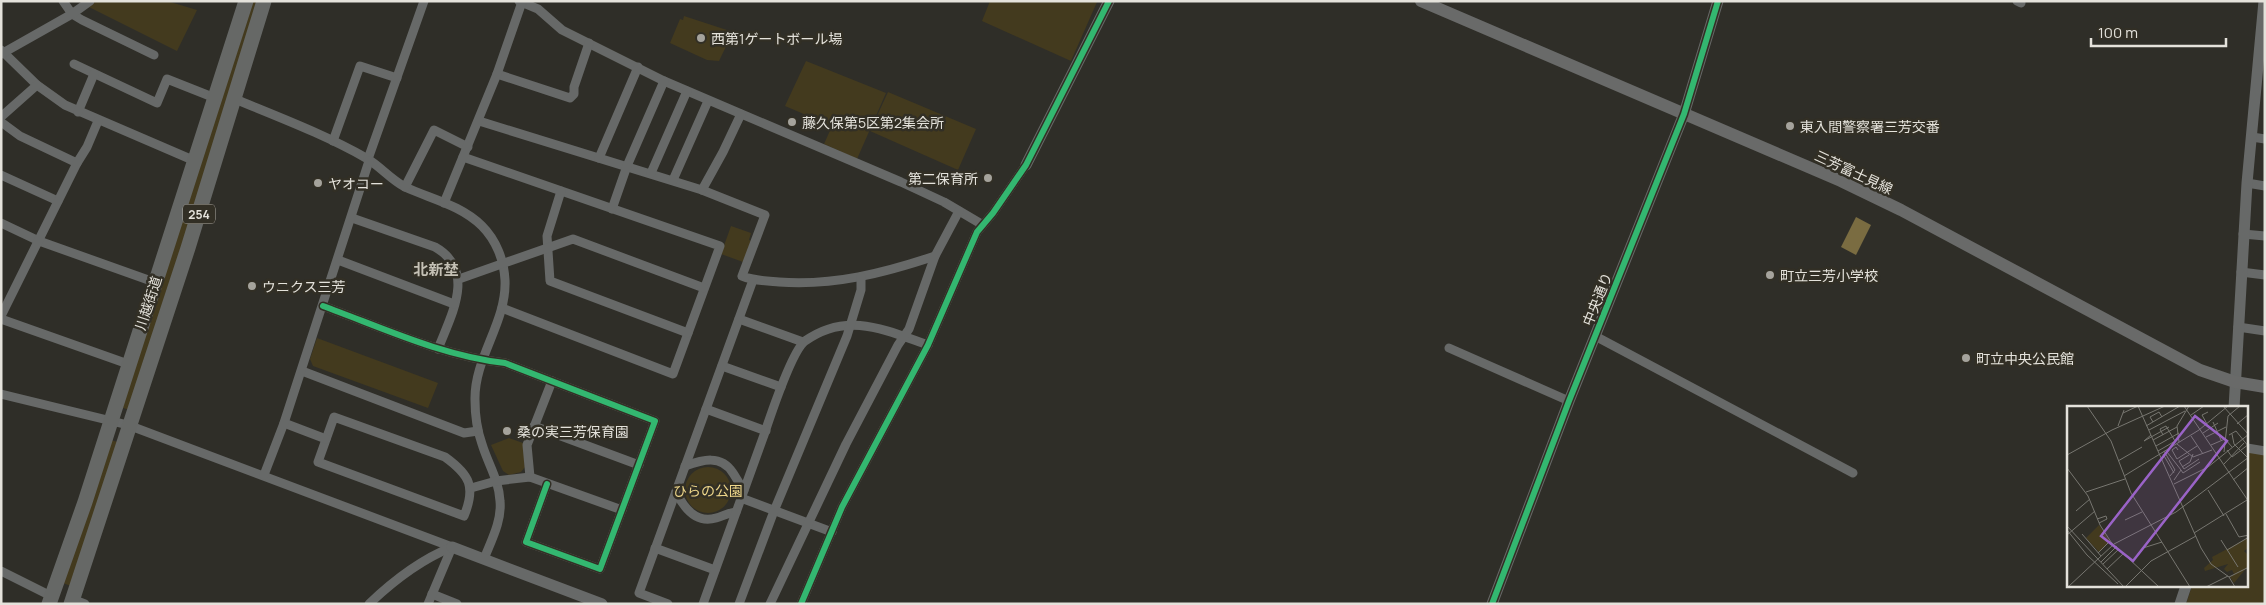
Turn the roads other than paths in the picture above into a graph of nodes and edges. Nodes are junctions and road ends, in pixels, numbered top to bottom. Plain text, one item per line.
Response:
1 (63, 1) edge
2 (90, 1) edge
3 (246, 1) edge
4 (264, 1) edge
5 (424, 1) edge
6 (1109, 1) edge
7 (1421, 1) edge
8 (1718, 1) edge
9 (2264, 1) edge
10 (521, 2) edge
11 (72, 14) junction
12 (589, 43) junction
13 (2, 52) edge
14 (154, 55) dead end
15 (74, 64) dead end
16 (638, 68) junction
17 (94, 74) junction
18 (497, 74) junction
19 (397, 78) junction
20 (664, 81) junction
21 (37, 85) junction
22 (687, 91) junction
23 (215, 98) junction
24 (235, 99) junction
25 (708, 101) junction
26 (78, 112) junction
27 (740, 114) junction
28 (1684, 114) junction
29 (1, 117) edge
30 (98, 120) junction
31 (479, 121) junction
32 (1, 122) edge
33 (2252, 137) junction
34 (2265, 139) edge
35 (333, 142) junction
36 (468, 147) junction
37 (463, 157) junction
38 (600, 158) junction
39 (369, 160) junction
40 (195, 161) junction
41 (77, 164) junction
42 (1026, 165) joint
43 (628, 166) junction
44 (651, 173) junction
45 (1, 175) edge
46 (673, 180) junction
47 (2247, 183) junction
48 (2265, 186) edge
49 (405, 187) junction
50 (702, 190) junction
51 (561, 191) junction
52 (58, 201) junction
53 (444, 203) junction
54 (612, 209) junction
55 (959, 210) junction
56 (352, 218) junction
57 (1, 223) edge
58 (983, 225) junction
59 (2243, 234) junction
60 (2265, 236) edge
61 (39, 241) junction
62 (547, 248) junction
63 (935, 256) junction
64 (338, 260) junction
65 (502, 263) junction
66 (2241, 272) junction
67 (2265, 275) edge
68 (861, 277) junction
69 (459, 279) junction
70 (753, 280) junction
71 (154, 282) junction
72 (704, 288) junction
73 (454, 304) junction
74 (323, 306) junction
75 (502, 308) junction
76 (1, 317) edge
77 (739, 319) junction
78 (850, 324) junction
79 (2238, 327) junction
80 (2265, 331) edge
81 (688, 333) junction
82 (904, 336) junction
83 (1595, 336) junction
84 (803, 342) junction
85 (928, 345) junction
86 (1449, 348) dead end
87 (438, 349) junction
88 (482, 360) junction
89 (128, 364) junction
90 (722, 366) junction
91 (302, 371) junction
92 (552, 380) junction
93 (2236, 382) junction
94 (781, 387) junction
95 (2265, 387) edge
96 (1, 394) edge
97 (1569, 401) junction
98 (2234, 406) edge
99 (706, 409) junction
100 (111, 419) junction
101 (284, 423) junction
102 (128, 425) junction
103 (534, 426) junction
104 (478, 431) junction
105 (766, 431) junction
106 (326, 440) junction
107 (2248, 448) edge
108 (2265, 451) edge
109 (639, 466) junction
110 (685, 466) junction
111 (1853, 473) dead end
112 (264, 475) junction
113 (530, 477) junction
114 (496, 481) junction
115 (547, 484) junction
116 (471, 488) junction
117 (676, 492) junction
118 (743, 494) junction
119 (622, 510) junction
120 (774, 511) junction
121 (736, 512) junction
122 (808, 523) junction
123 (832, 532) junction
124 (452, 547) junction
125 (656, 548) junction
126 (484, 559) junction
127 (715, 570) junction
128 (1, 571) edge
129 (2185, 588) edge
130 (432, 594) junction
131 (50, 600) edge
132 (76, 602) edge
133 (369, 604) edge
134 (428, 604) edge
135 (457, 604) edge
136 (602, 604) edge
137 (668, 604) edge
138 (703, 604) edge
139 (740, 604) edge
140 (770, 604) edge
141 (801, 604) edge
142 (1492, 604) edge
143 (2180, 604) edge

1 - 11 street
2 - 11 street
3 - 23 highway, 川越街道 / 254
4 - 24 highway, 川越街道 / 254
5 - 19 street
6 - 42 street
7 - 28 main road, 三芳富士見線
8 - 28 street, 中央通り
9 - 33 street
10 - 12 street
10 - 18 street
11 - 13 street
11 - 14 street
12 - 16 street
12 - 18 street
13 - 21 street
15 - 17 street
16 - 20 street
16 - 38 street
17 - 23 street
17 - 26 street
18 - 31 street
19 - 35 street
19 - 39 street
20 - 22 street
20 - 43 street
21 - 26 street
21 - 29 street
22 - 25 street
22 - 44 street
23 - 40 highway, 川越街道 / 254
24 - 35 street
24 - 102 highway, 川越街道 / 254
25 - 27 street
25 - 46 street
26 - 30 street
27 - 50 street
27 - 55 street
28 - 83 street, 中央通り
28 - 93 main road, 三芳富士見線
30 - 40 street
30 - 41 street
31 - 36 street
31 - 38 street
32 - 41 street
33 - 34 street
33 - 47 street
35 - 39 street
36 - 37 street
36 - 49 street
37 - 51 street
37 - 53 street
38 - 43 street
39 - 49 street
39 - 56 street
40 - 71 highway, 川越街道 / 254
41 - 52 street
42 - 58 street
43 - 44 street
43 - 54 street
44 - 46 street
45 - 52 street
46 - 50 street
47 - 48 street
47 - 59 street
49 - 53 street
50 - 70 street
51 - 54 street
51 - 62 street
52 - 61 street
53 - 65 street
54 - 72 street
55 - 58 street
55 - 63 street
56 - 64 street
56 - 69 street
57 - 61 street
58 - 85 street
59 - 60 street
59 - 66 street
61 - 71 street
61 - 76 street
62 - 65 street
62 - 72 street
62 - 81 street
63 - 68 street
63 - 82 street
64 - 73 street
64 - 74 street
65 - 69 street
65 - 75 street
66 - 67 street
66 - 79 street
68 - 70 street
68 - 78 street
69 - 73 street
70 - 77 street
71 - 89 highway, 川越街道 / 254
72 - 81 street
73 - 87 street
74 - 87 street
74 - 91 street
75 - 81 street
75 - 88 street
76 - 89 street
77 - 84 street
77 - 90 street
78 - 82 street
78 - 84 street
78 - 120 street
79 - 80 street
79 - 93 street
82 - 85 street
82 - 122 street
83 - 97 street, 中央通り
83 - 111 street
84 - 94 street
85 - 123 street
86 - 97 street
87 - 88 street
88 - 92 street
88 - 104 street
89 - 100 highway, 川越街道 / 254
90 - 94 street
90 - 99 street
91 - 101 street
91 - 104 street
92 - 103 street
92 - 109 street
93 - 95 main road, 三芳富士見線
93 - 98 street
94 - 105 street
96 - 100 street
97 - 142 street, 中央通り
99 - 105 street
99 - 110 street
100 - 102 street
100 - 131 highway, 川越街道 / 254
101 - 106 street
101 - 112 street
102 - 112 street
102 - 132 highway, 川越街道 / 254
103 - 109 street
103 - 113 street
104 - 114 street
105 - 118 street
106 - 116 street
106 - 116 street
107 - 108 street
109 - 119 street
110 - 117 street
110 - 118 street
112 - 124 street
113 - 114 street
113 - 115 street
114 - 116 street
114 - 126 street
115 - 119 street
115 - 119 street
117 - 121 street
117 - 125 street
118 - 120 street
118 - 121 street
120 - 122 street
120 - 139 street
121 - 127 street
122 - 123 street
122 - 140 street
123 - 141 street
124 - 126 street
124 - 130 street
124 - 133 street
125 - 127 street
125 - 137 street
126 - 136 street
127 - 138 street
128 - 131 street
129 - 143 street
130 - 134 street
130 - 135 street

